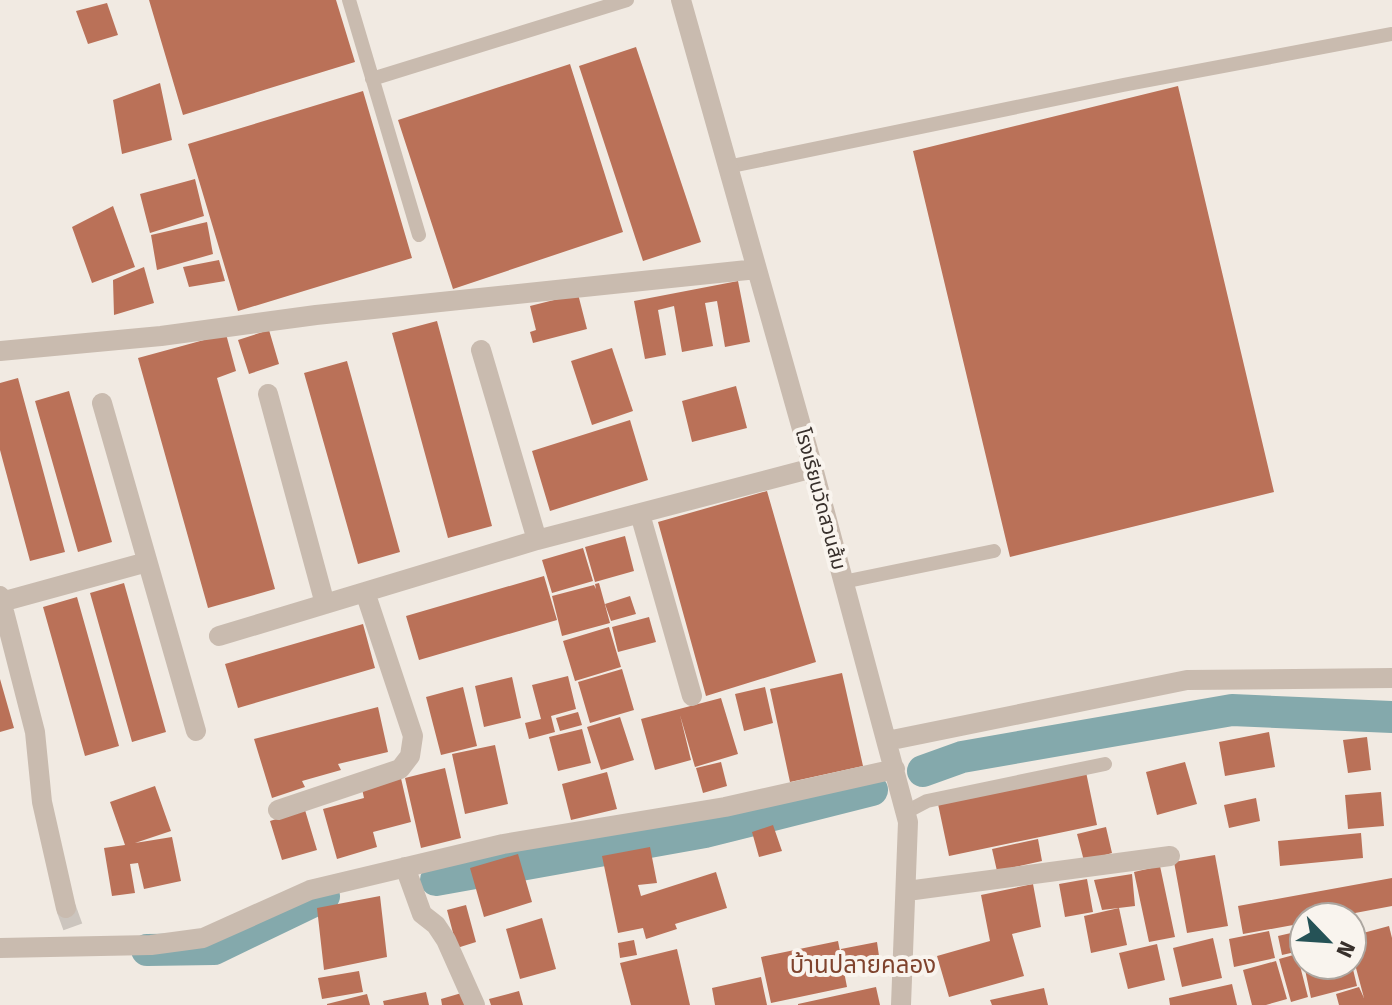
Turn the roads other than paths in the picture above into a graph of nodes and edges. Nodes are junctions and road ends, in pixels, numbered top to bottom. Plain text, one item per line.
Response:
1 (349, 0) edge
2 (627, 0) edge
3 (681, 0) edge
4 (1392, 34) edge
5 (372, 79) junction
6 (727, 167) junction
7 (419, 235) dead end
8 (757, 269) junction
9 (481, 350) dead end
10 (0, 351) edge
11 (268, 394) dead end
12 (102, 403) dead end
13 (813, 468) junction
14 (640, 514) junction
15 (537, 540) junction
16 (994, 551) dead end
17 (147, 562) junction
18 (843, 582) junction
19 (365, 592) junction
20 (1, 599) edge
21 (325, 604) junction
22 (219, 636) dead end
23 (1392, 678) edge
24 (692, 696) dead end
25 (196, 731) dead end
26 (887, 741) junction
27 (1105, 764) dead end
28 (895, 769) junction
29 (278, 810) dead end
30 (906, 812) junction
31 (1170, 856) dead end
32 (405, 867) junction
33 (907, 891) junction
34 (66, 908) tunnel mouth
35 (0, 948) edge
36 (475, 1005) edge
37 (901, 1005) edge

1 - 5 lane
2 - 5 lane
3 - 6 street, โรงเรียนวัดสวนส้ม
4 - 6 lane
5 - 7 lane
6 - 8 street, โรงเรียนวัดสวนส้ม
8 - 10 street
8 - 13 street, โรงเรียนวัดสวนส้ม
9 - 15 street
11 - 21 street
12 - 17 street
13 - 14 street
13 - 18 street, โรงเรียนวัดสวนส้ม
14 - 15 street
14 - 24 street
15 - 19 street
16 - 18 lane
17 - 20 street
17 - 25 street
18 - 26 street, โรงเรียนวัดสวนส้ม
19 - 21 street
19 - 29 street
20 - 34 street
21 - 22 street
23 - 26 street
26 - 28 street, โรงเรียนวัดสวนส้ม
27 - 30 lane
28 - 30 street, โรงเรียนวัดสวนส้ม
28 - 32 street
30 - 33 street, โรงเรียนวัดสวนส้ม
31 - 33 street
32 - 35 street
32 - 36 street
33 - 37 street, โรงเรียนวัดสวนส้ม

